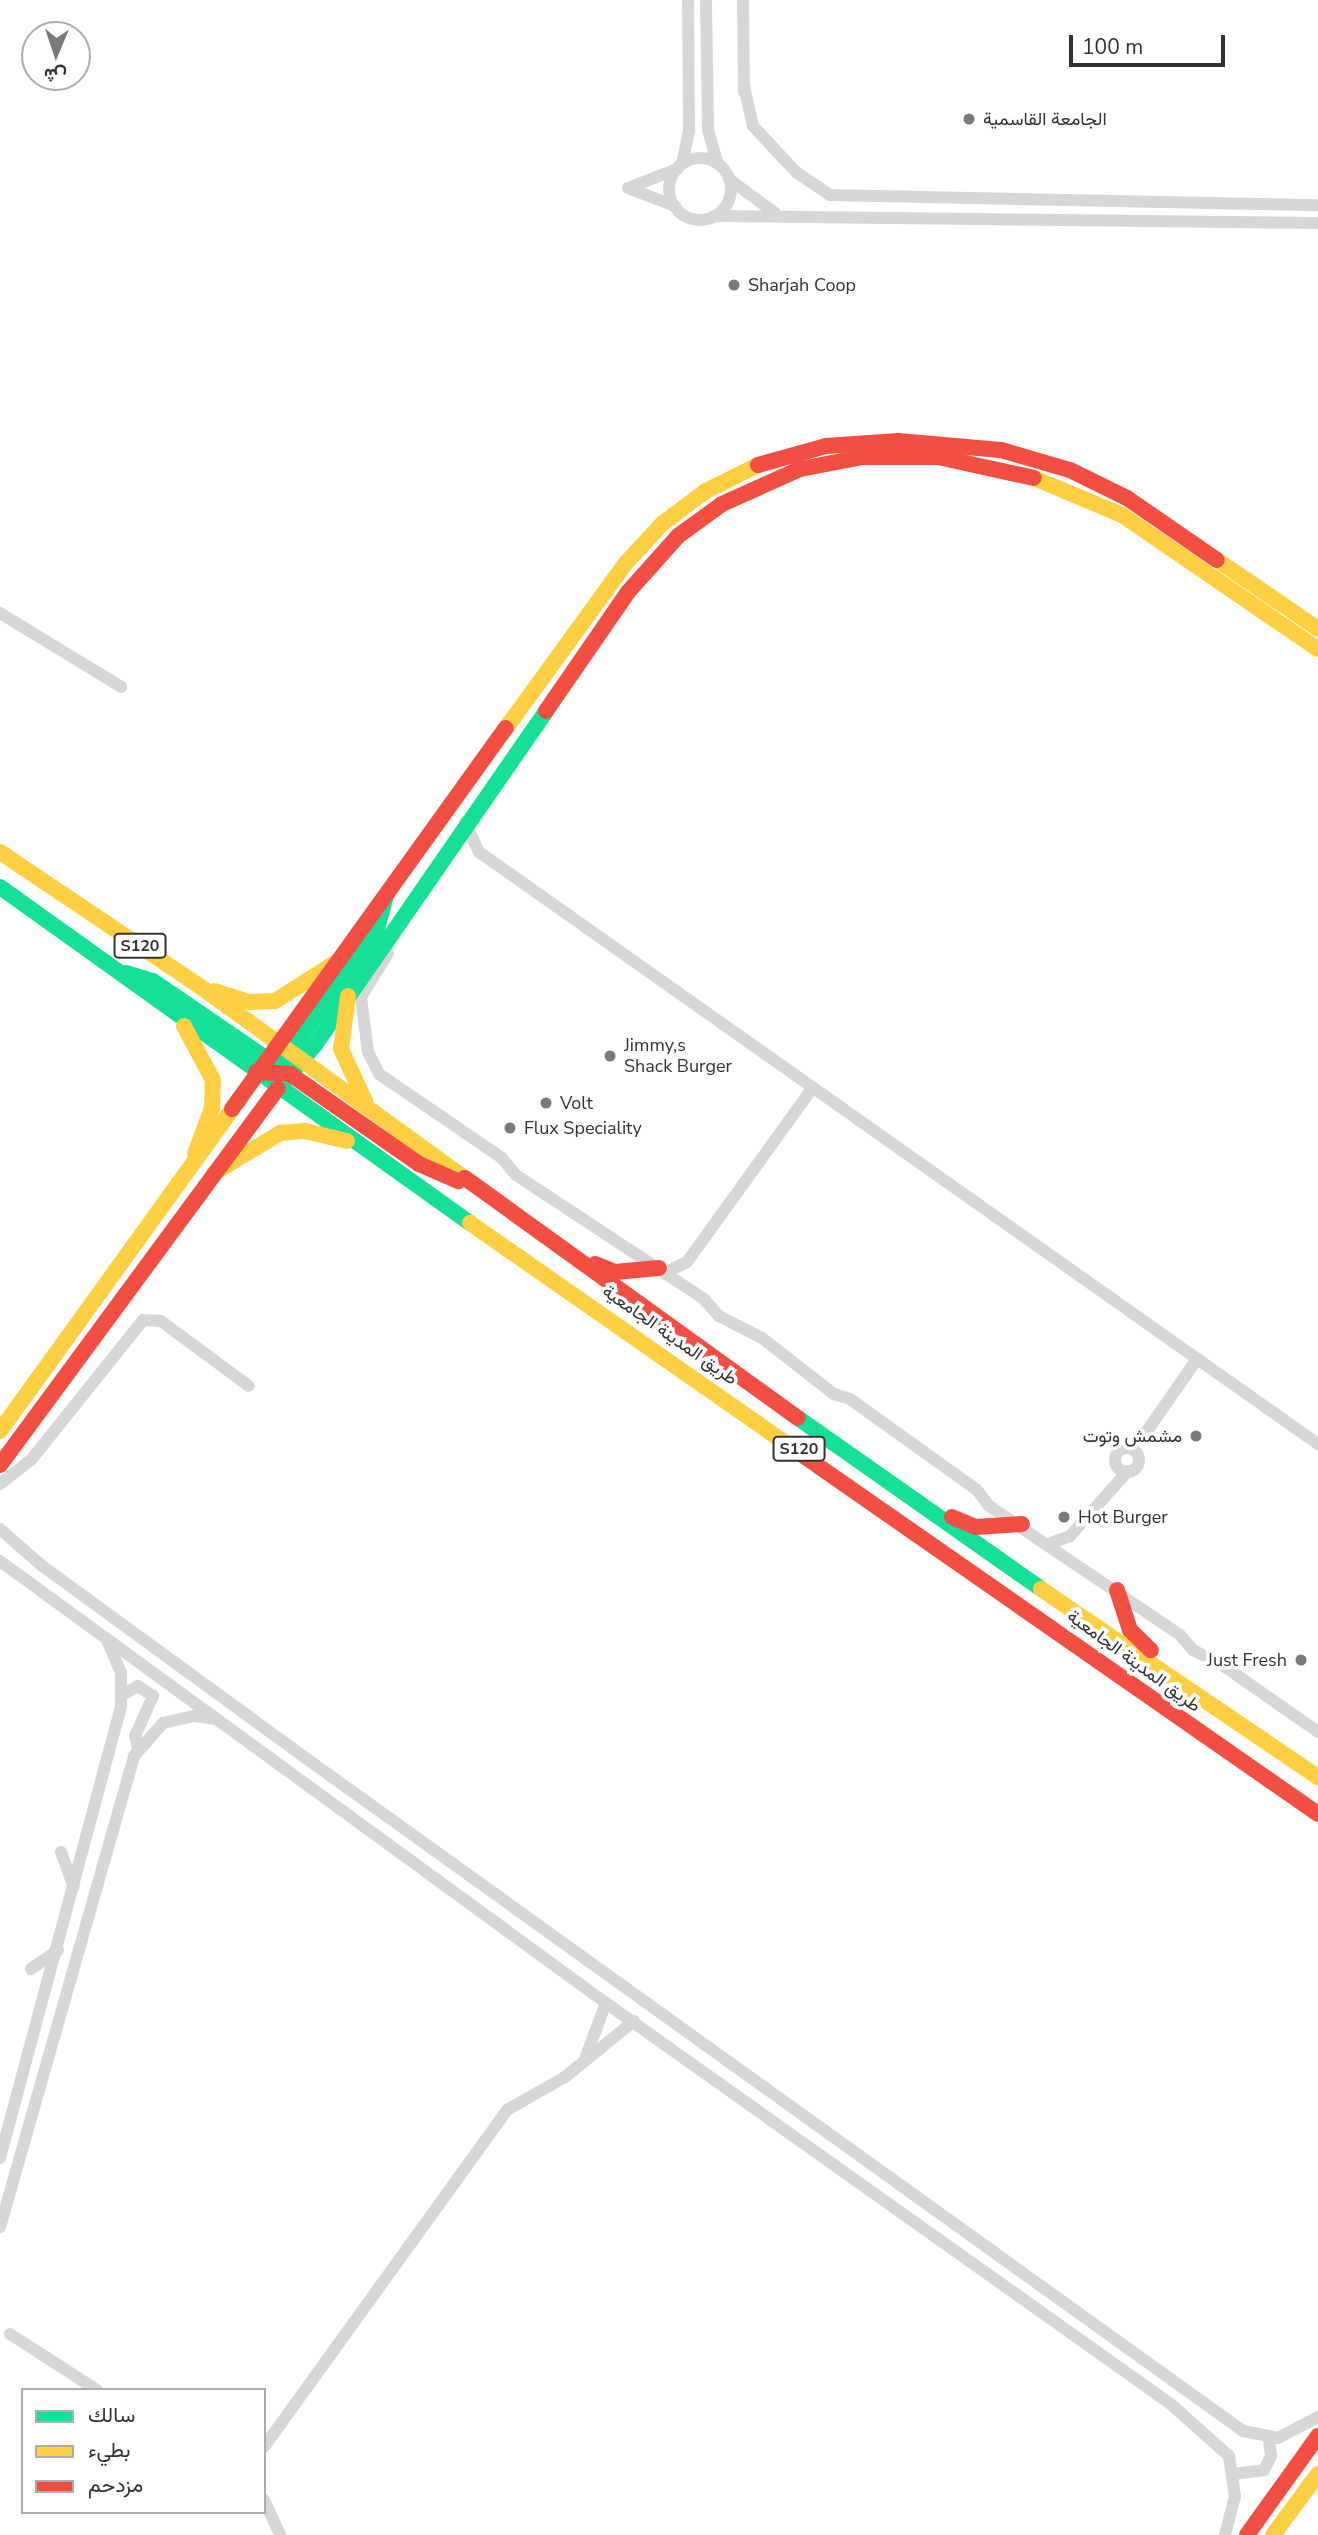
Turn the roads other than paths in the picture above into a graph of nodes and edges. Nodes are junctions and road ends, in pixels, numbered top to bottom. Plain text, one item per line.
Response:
1 (688, 0) edge
2 (706, 0) edge
3 (743, 0) edge
4 (718, 164) junction
5 (680, 166) junction
6 (729, 179) junction
7 (1318, 205) edge
8 (675, 206) junction
9 (715, 216) junction
10 (785, 217) junction
11 (1318, 223) edge
12 (0, 613) edge
13 (1318, 629) edge
14 (1318, 649) edge
15 (121, 687) dead end
16 (465, 822) junction
17 (0, 852) edge
18 (479, 852) junction
19 (444, 854) junction
20 (0, 887) edge
21 (386, 896) junction
22 (393, 931) junction
23 (335, 963) junction
24 (120, 972) junction
25 (198, 985) junction
26 (348, 996) junction
27 (178, 1017) junction
28 (283, 1064) junction
29 (256, 1072) junction
30 (812, 1089) junction
31 (368, 1107) junction
32 (357, 1143) junction
33 (195, 1154) junction
34 (214, 1173) junction
35 (472, 1184) junction
36 (573, 1257) junction
37 (691, 1257) junction
38 (662, 1270) junction
39 (688, 1288) junction
40 (1197, 1359) junction
41 (249, 1387) dead end
42 (0, 1431) edge
43 (1147, 1431) junction
44 (1318, 1444) edge
45 (1125, 1448) junction
46 (1138, 1457) junction
47 (0, 1465) edge
48 (1122, 1468) junction
49 (0, 1484) edge
50 (928, 1512) junction
51 (1023, 1524) junction
52 (1077, 1528) junction
53 (0, 1529) edge
54 (1051, 1543) junction
55 (1075, 1560) junction
56 (0, 1561) edge
57 (0, 1567) edge
58 (15, 1571) junction
59 (1117, 1590) junction
60 (104, 1635) junction
61 (1166, 1673) junction
62 (122, 1695) junction
63 (218, 1720) junction
64 (1318, 1732) edge
65 (138, 1749) junction
66 (314, 1765) junction
67 (1318, 1777) edge
68 (301, 1781) junction
69 (1318, 1814) edge
70 (61, 1852) dead end
71 (75, 1887) junction
72 (58, 1950) junction
73 (31, 1969) dead end
74 (606, 2003) junction
75 (634, 2021) junction
76 (581, 2066) junction
77 (1, 2145) edge
78 (0, 2227) edge
79 (10, 2334) dead end
80 (94, 2388) edge
81 (1318, 2417) edge
82 (1318, 2435) edge
83 (1269, 2439) junction
84 (266, 2444) edge
85 (1233, 2474) junction
86 (1318, 2474) edge
87 (266, 2505) edge
88 (279, 2535) edge
89 (1225, 2535) edge
90 (1247, 2535) edge
91 (1273, 2535) edge

1 - 5 street
2 - 4 street
3 - 7 street
4 - 5 street
4 - 6 street
5 - 8 street
5 - 8 street
6 - 9 street
6 - 10 street
8 - 9 street
9 - 10 street
10 - 11 street
12 - 15 street
13 - 21 main road
14 - 16 main road
16 - 18 street
16 - 19 main road
17 - 25 main road, طريق المدينة الجامعية / S120
18 - 19 street
18 - 30 street
19 - 22 main road
20 - 24 main road, طريق المدينة الجامعية / S120
21 - 23 main road
21 - 28 main road
22 - 26 main road
22 - 38 street
23 - 25 main road
23 - 28 main road
24 - 27 main road, طريق المدينة الجامعية / S120
24 - 28 main road
25 - 28 main road, طريق المدينة الجامعية / S120
26 - 28 main road
26 - 31 main road
27 - 29 main road, طريق المدينة الجامعية / S120
27 - 33 main road
28 - 29 main road, طريق المدينة الجامعية / S120
28 - 29 main road
28 - 31 main road, طريق المدينة الجامعية / S120
28 - 32 main road, طريق المدينة الجامعية / S120
28 - 34 main road
28 - 35 main road
29 - 33 main road
30 - 37 street
30 - 40 street
31 - 35 main road, طريق المدينة الجامعية / S120
32 - 34 main road
32 - 69 main road, طريق المدينة الجامعية / S120
33 - 42 main road
34 - 47 main road
35 - 36 main road, طريق المدينة الجامعية / S120
36 - 38 main road
36 - 50 main road, طريق المدينة الجامعية / S120
37 - 38 street
37 - 39 street
38 - 39 street
39 - 51 street
40 - 43 street
40 - 44 street
41 - 49 street
43 - 45 street
43 - 46 street
45 - 46 street
45 - 48 street
46 - 48 street
48 - 52 street
50 - 51 main road
50 - 61 main road, طريق المدينة الجامعية / S120
51 - 54 street
52 - 54 street
52 - 55 street
53 - 66 street
54 - 55 street
55 - 59 street
56 - 58 street
57 - 58 street
58 - 60 street
59 - 61 main road
59 - 64 street
60 - 62 street
60 - 63 street
61 - 67 main road, طريق المدينة الجامعية / S120
62 - 65 street
62 - 71 street
63 - 65 street
63 - 68 street
65 - 78 street
66 - 68 street
66 - 83 street
68 - 74 street
70 - 71 street
71 - 72 street
72 - 73 street
72 - 77 street
74 - 75 street
74 - 76 street
75 - 76 street
75 - 85 street
76 - 84 street
79 - 80 street
81 - 83 street
82 - 90 main road
83 - 85 street
85 - 89 street
86 - 91 main road
87 - 88 street

